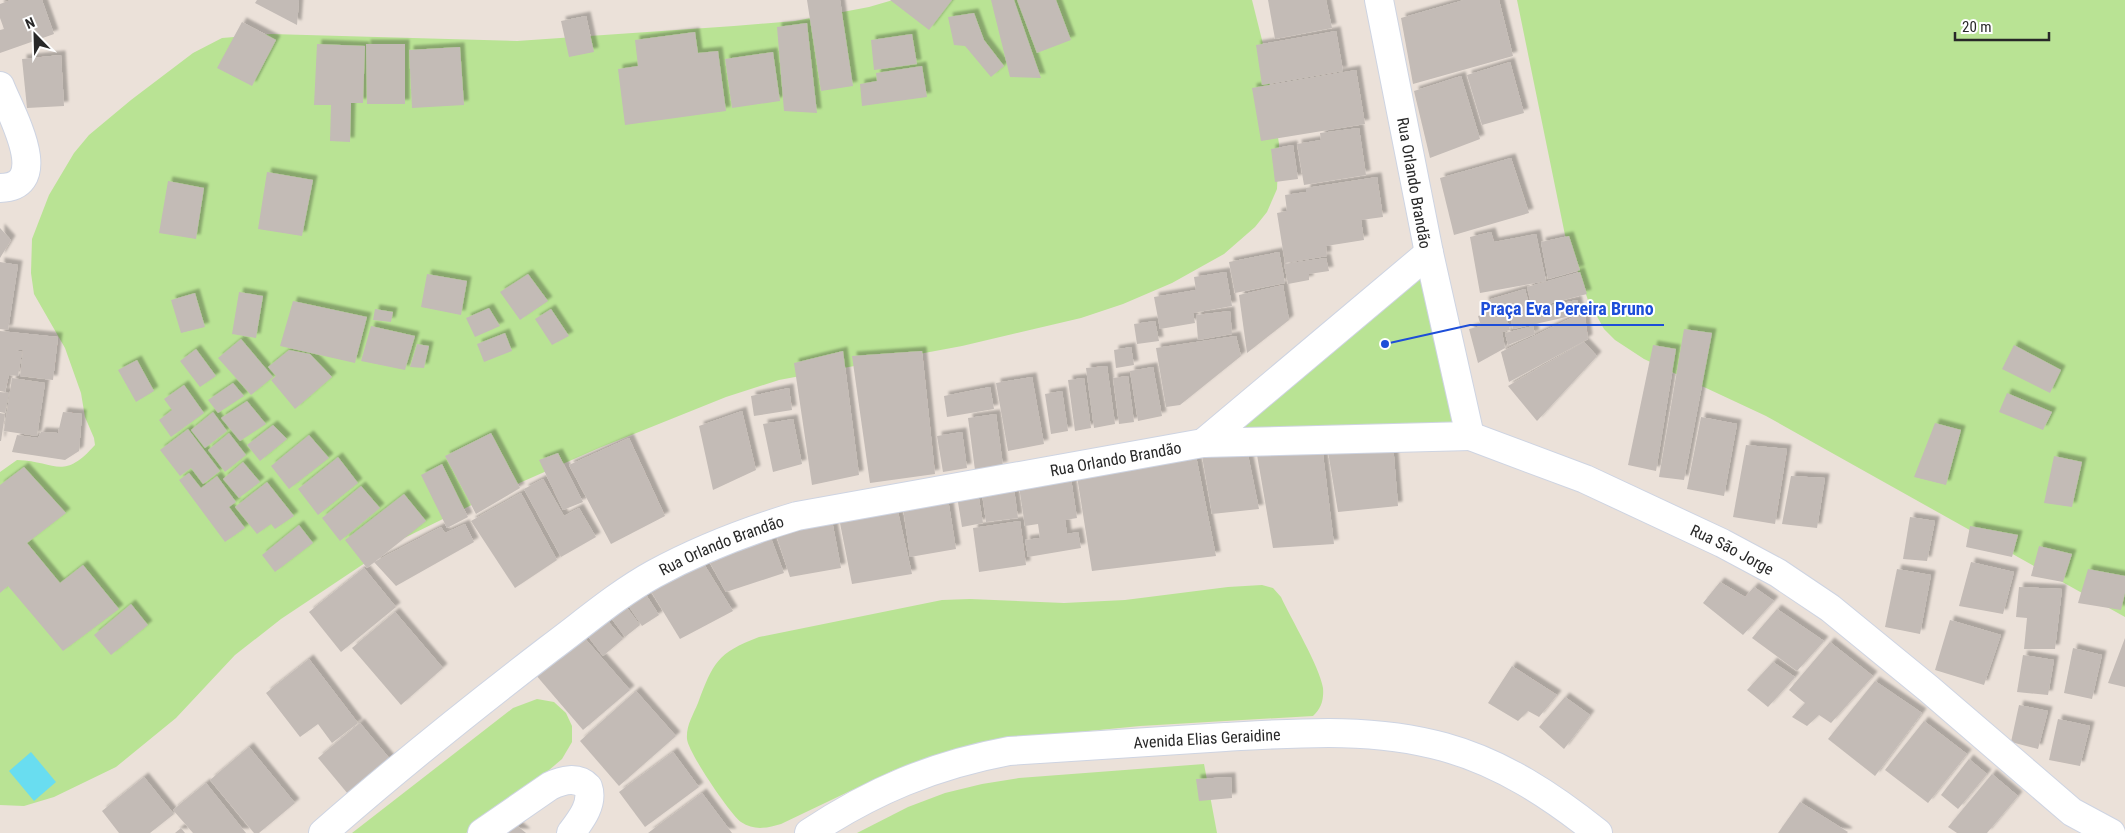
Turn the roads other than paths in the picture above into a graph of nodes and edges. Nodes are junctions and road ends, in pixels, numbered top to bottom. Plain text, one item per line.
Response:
1 (1379, 0) edge
2 (0, 86) edge
3 (0, 188) edge
4 (1429, 253) junction
5 (1470, 436) junction
6 (1203, 443) junction
7 (323, 833) edge
8 (482, 833) edge
9 (570, 833) edge
10 (809, 833) edge
11 (1598, 833) edge
12 (2111, 833) edge

1 - 4 street, Rua Orlando Brandão
2 - 3 street
4 - 5 street
4 - 6 street, Rua Orlando Brandão
5 - 6 street, Rua Orlando Brandão
5 - 12 street, Rua São Jorge
6 - 7 street, Rua Orlando Brandão
8 - 9 street
10 - 11 street, Avenida Elias Geraidine

